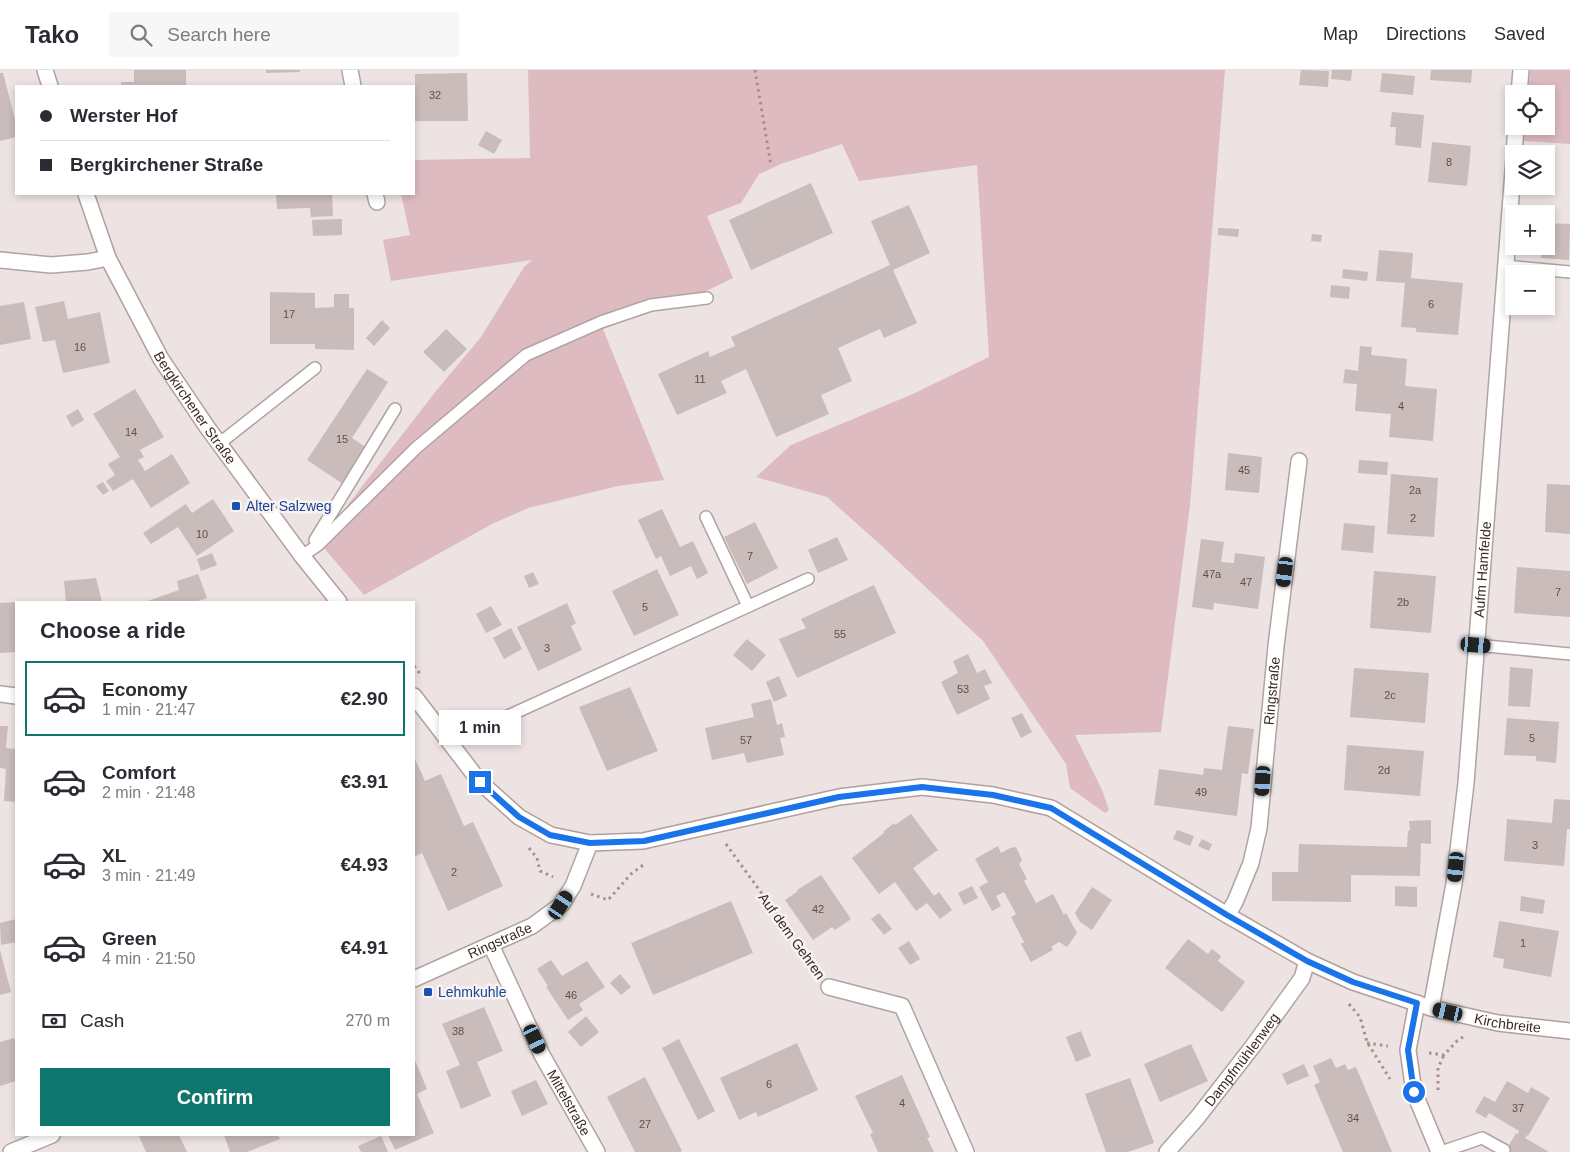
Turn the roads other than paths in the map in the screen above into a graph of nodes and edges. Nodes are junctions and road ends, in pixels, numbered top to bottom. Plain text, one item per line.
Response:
1 (45, 70) edge
2 (350, 70) edge
3 (1521, 70) edge
4 (50, 85) edge
5 (353, 85) edge
6 (1520, 85) edge
7 (86, 195) edge
8 (1511, 195) edge
9 (108, 258) junction
10 (0, 260) edge
11 (1505, 265) edge
12 (1505, 266) edge
13 (1555, 271) edge
14 (1570, 272) edge
15 (707, 298) dead end
16 (315, 368) dead end
17 (395, 410) dead end
18 (220, 443) junction
19 (1300, 461) dead end
20 (706, 517) dead end
21 (315, 540) dead end
22 (302, 556) junction
23 (808, 579) dead end
24 (338, 601) edge
25 (748, 606) junction
26 (1476, 645) junction
27 (1570, 654) edge
28 (0, 694) edge
29 (15, 696) edge
30 (415, 697) edge
31 (451, 742) junction
32 (590, 843) junction
33 (1227, 915) junction
34 (491, 945) junction
35 (1307, 961) junction
36 (415, 979) edge
37 (829, 987) road end
38 (1424, 1006) junction
39 (1570, 1031) edge
40 (50, 1136) edge
41 (1504, 1150) dead end
42 (11, 1152) edge
43 (597, 1152) edge
44 (966, 1152) edge
45 (1168, 1152) edge
46 (1440, 1152) edge

1 - 4 street
2 - 5 street
3 - 6 street
7 - 9 street, Bergkirchener Straße
8 - 11 street, Aufm Hamfelde
9 - 10 street
9 - 18 street, Bergkirchener Straße
12 - 26 street, Aufm Hamfelde
13 - 14 lane
15 - 22 lane
16 - 18 lane
17 - 21 lane
18 - 22 street, Bergkirchener Straße
19 - 33 street, Ringstraße
20 - 25 lane
22 - 24 street, Bergkirchener Straße
23 - 25 lane
25 - 31 lane
26 - 27 lane
26 - 38 street, Aufm Hamfelde
28 - 29 street
30 - 31 street
31 - 32 street
32 - 33 street
32 - 34 street, Ringstraße
33 - 35 street
34 - 36 street, Ringstraße
34 - 43 street, Mittelstraße
35 - 38 street
35 - 45 street, Dampfmühlenweg
37 - 44 street, Auf dem Gehren
38 - 39 street, Kirchbreite
38 - 46 street
40 - 42 street
41 - 46 lane

